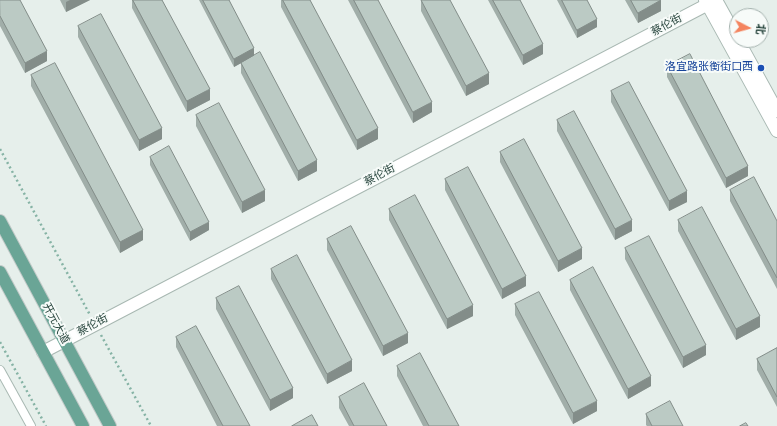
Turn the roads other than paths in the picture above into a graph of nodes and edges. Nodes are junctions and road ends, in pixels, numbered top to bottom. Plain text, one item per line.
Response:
1 (713, 1) edge
2 (729, 25) edge
3 (743, 48) edge
4 (777, 111) edge
5 (777, 131) edge
6 (0, 221) edge
7 (1, 277) edge
8 (64, 341) junction
9 (44, 352) junction
10 (0, 370) edge
11 (31, 426) edge
12 (83, 426) edge
13 (110, 426) edge

1 - 2 street
1 - 5 street
1 - 8 street, 蔡伦街
3 - 4 street
6 - 8 main road, 开元大道
7 - 9 main road
8 - 9 street, 蔡伦街
8 - 13 main road, 开元大道
9 - 12 main road
10 - 11 lane

